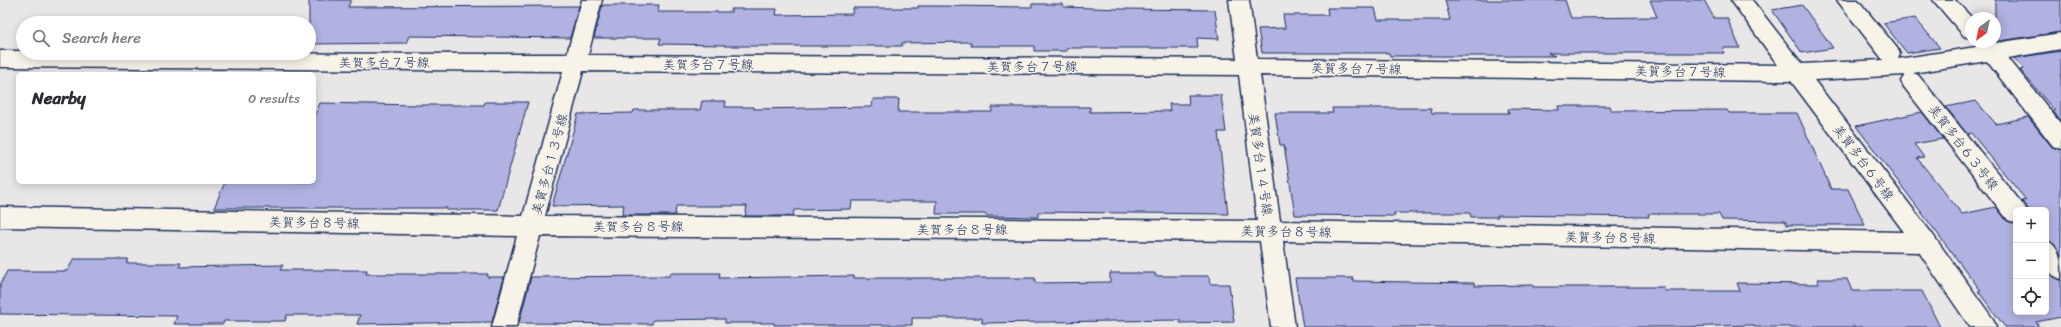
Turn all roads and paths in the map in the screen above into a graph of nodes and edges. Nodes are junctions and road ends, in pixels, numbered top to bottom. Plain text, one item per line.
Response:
1 (592, 0) edge
2 (1239, 0) edge
3 (1741, 0) edge
4 (1847, 0) edge
5 (1943, 0) edge
6 (1965, 24) edge
7 (2061, 41) edge
8 (2001, 47) edge
9 (1988, 48) edge
10 (1890, 54) dead end
11 (0, 59) edge
12 (16, 59) edge
13 (144, 60) edge
14 (576, 63) junction
15 (1248, 67) junction
16 (1796, 73) junction
17 (1911, 81) dead end
18 (2061, 140) edge
19 (2013, 208) edge
20 (0, 217) edge
21 (532, 226) junction
22 (1270, 231) junction
23 (1925, 242) junction
24 (2049, 254) edge
25 (2061, 269) edge
26 (504, 327) edge
27 (1283, 327) edge
28 (1984, 327) edge

1 - 14 street, 美賀多台１３号線
2 - 15 street, 美賀多台１４号線
3 - 16 street, 美賀多台６号線
4 - 10 street
5 - 6 street
7 - 8 street, 美賀多台７号線
9 - 16 street, 美賀多台７号線
9 - 18 street
11 - 12 street, 美賀多台７号線
13 - 14 street, 美賀多台７号線
14 - 15 street, 美賀多台７号線
14 - 21 street, 美賀多台１３号線
15 - 16 street, 美賀多台７号線
15 - 22 street, 美賀多台１４号線
16 - 23 street, 美賀多台６号線
17 - 19 street, 美賀多台６３号線
20 - 21 street, 美賀多台８号線
21 - 22 street, 美賀多台８号線
21 - 26 street, 美賀多台１３号線
22 - 23 street, 美賀多台８号線
22 - 27 street, 美賀多台１４号線
23 - 28 street, 美賀多台６号線
24 - 25 street

